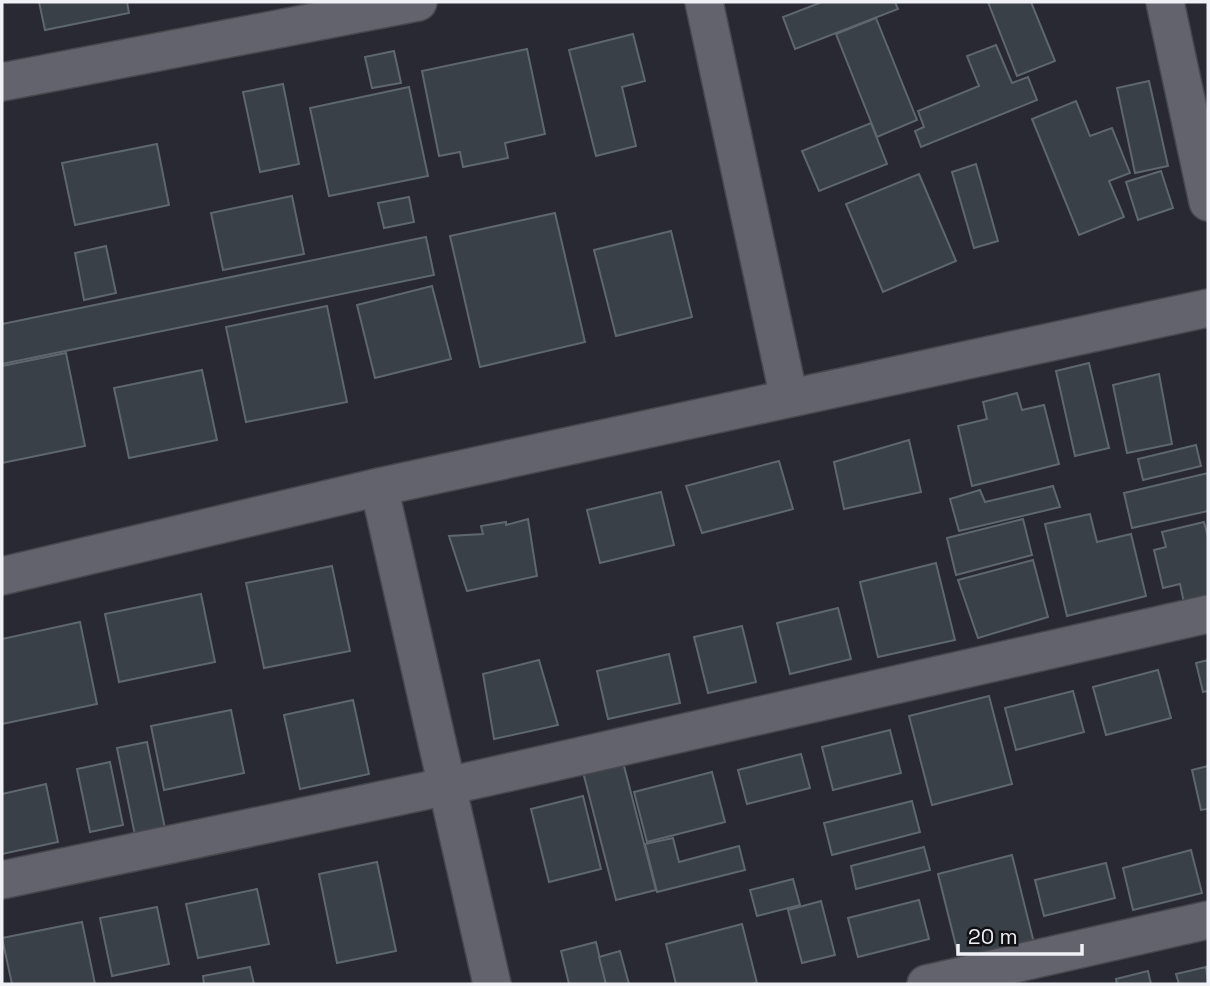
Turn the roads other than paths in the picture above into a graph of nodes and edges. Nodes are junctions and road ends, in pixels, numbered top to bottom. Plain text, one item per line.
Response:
1 (418, 2) edge
2 (704, 2) edge
3 (1165, 2) edge
4 (2, 82) edge
5 (1208, 202) edge
6 (1208, 308) edge
7 (789, 398) junction
8 (379, 487) junction
9 (2, 576) edge
10 (1208, 614) edge
11 (448, 786) junction
12 (2, 880) edge
13 (1208, 920) edge
14 (492, 984) edge
15 (926, 984) edge

1 - 4 street
2 - 7 street
3 - 5 street
6 - 7 street
7 - 8 street
8 - 9 street
8 - 11 street
10 - 11 street
11 - 12 street
11 - 14 street
13 - 15 street

